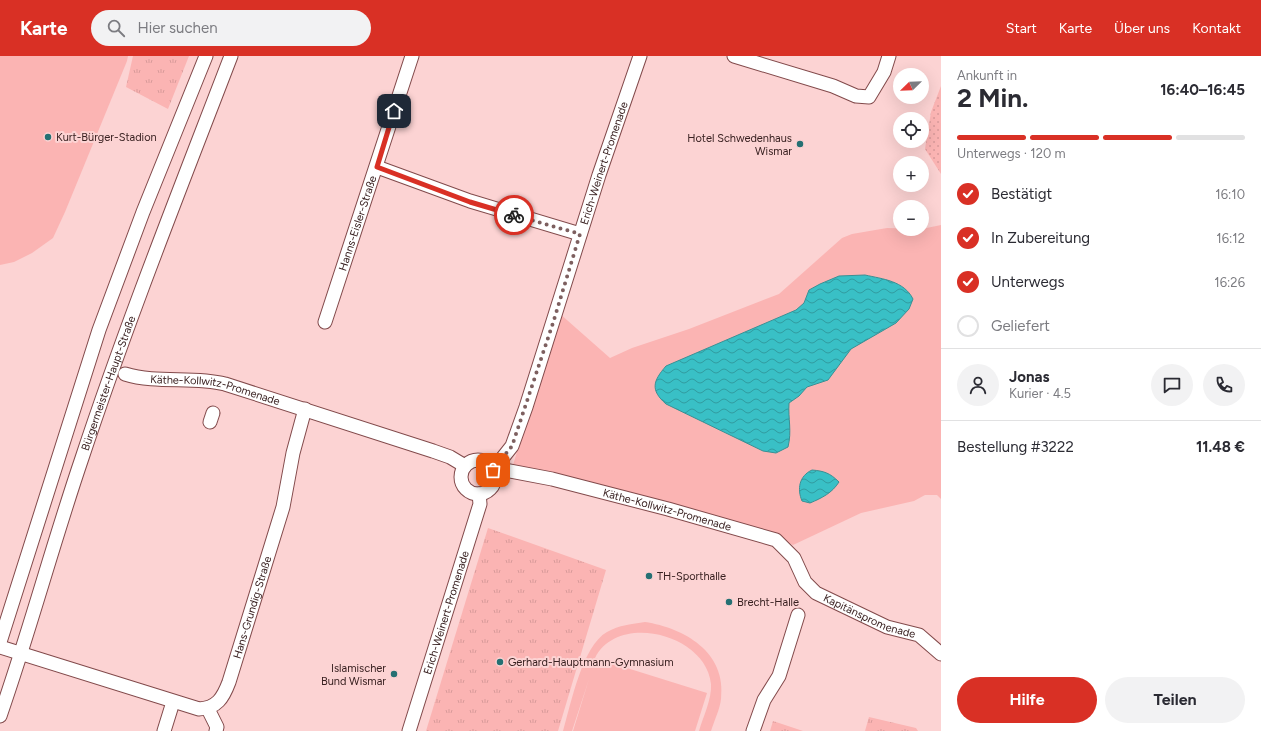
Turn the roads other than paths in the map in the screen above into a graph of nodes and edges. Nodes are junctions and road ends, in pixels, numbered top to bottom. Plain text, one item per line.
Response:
1 (206, 56) edge
2 (231, 56) edge
3 (412, 56) edge
4 (640, 56) edge
5 (734, 56) edge
6 (889, 56) edge
7 (377, 167) junction
8 (580, 234) junction
9 (325, 322) dead end
10 (125, 374) dead end
11 (305, 409) junction
12 (493, 470) junction
13 (459, 473) junction
14 (479, 494) junction
15 (816, 592) joint
16 (798, 615) dead end
17 (0, 642) edge
18 (0, 647) edge
19 (941, 654) edge
20 (22, 655) junction
21 (173, 702) junction
22 (208, 709) junction
23 (0, 716) edge
24 (164, 731) edge
25 (216, 731) edge
26 (409, 731) edge
27 (753, 731) edge

1 - 17 street
2 - 20 street, Bürgermeister-Haupt-Straße
3 - 7 street, Hanns-Eisler-Straße
4 - 8 street, Erich-Weinert-Promenade
5 - 6 street
7 - 8 street
7 - 9 street, Hanns-Eisler-Straße
8 - 12 street, Erich-Weinert-Promenade
10 - 11 street, Käthe-Kollwitz-Promenade
11 - 13 street, Käthe-Kollwitz-Promenade
11 - 22 street, Hans-Grundig-Straße
12 - 13 street, Käthe-Kollwitz-Promenade
12 - 14 street
12 - 15 street, Käthe-Kollwitz-Promenade
13 - 14 street
14 - 26 street, Erich-Weinert-Promenade
15 - 19 street, Kapitänspromenade
16 - 27 street
18 - 20 street
20 - 21 street
20 - 23 street, Bürgermeister-Haupt-Straße
21 - 22 street
21 - 24 street
22 - 25 street

